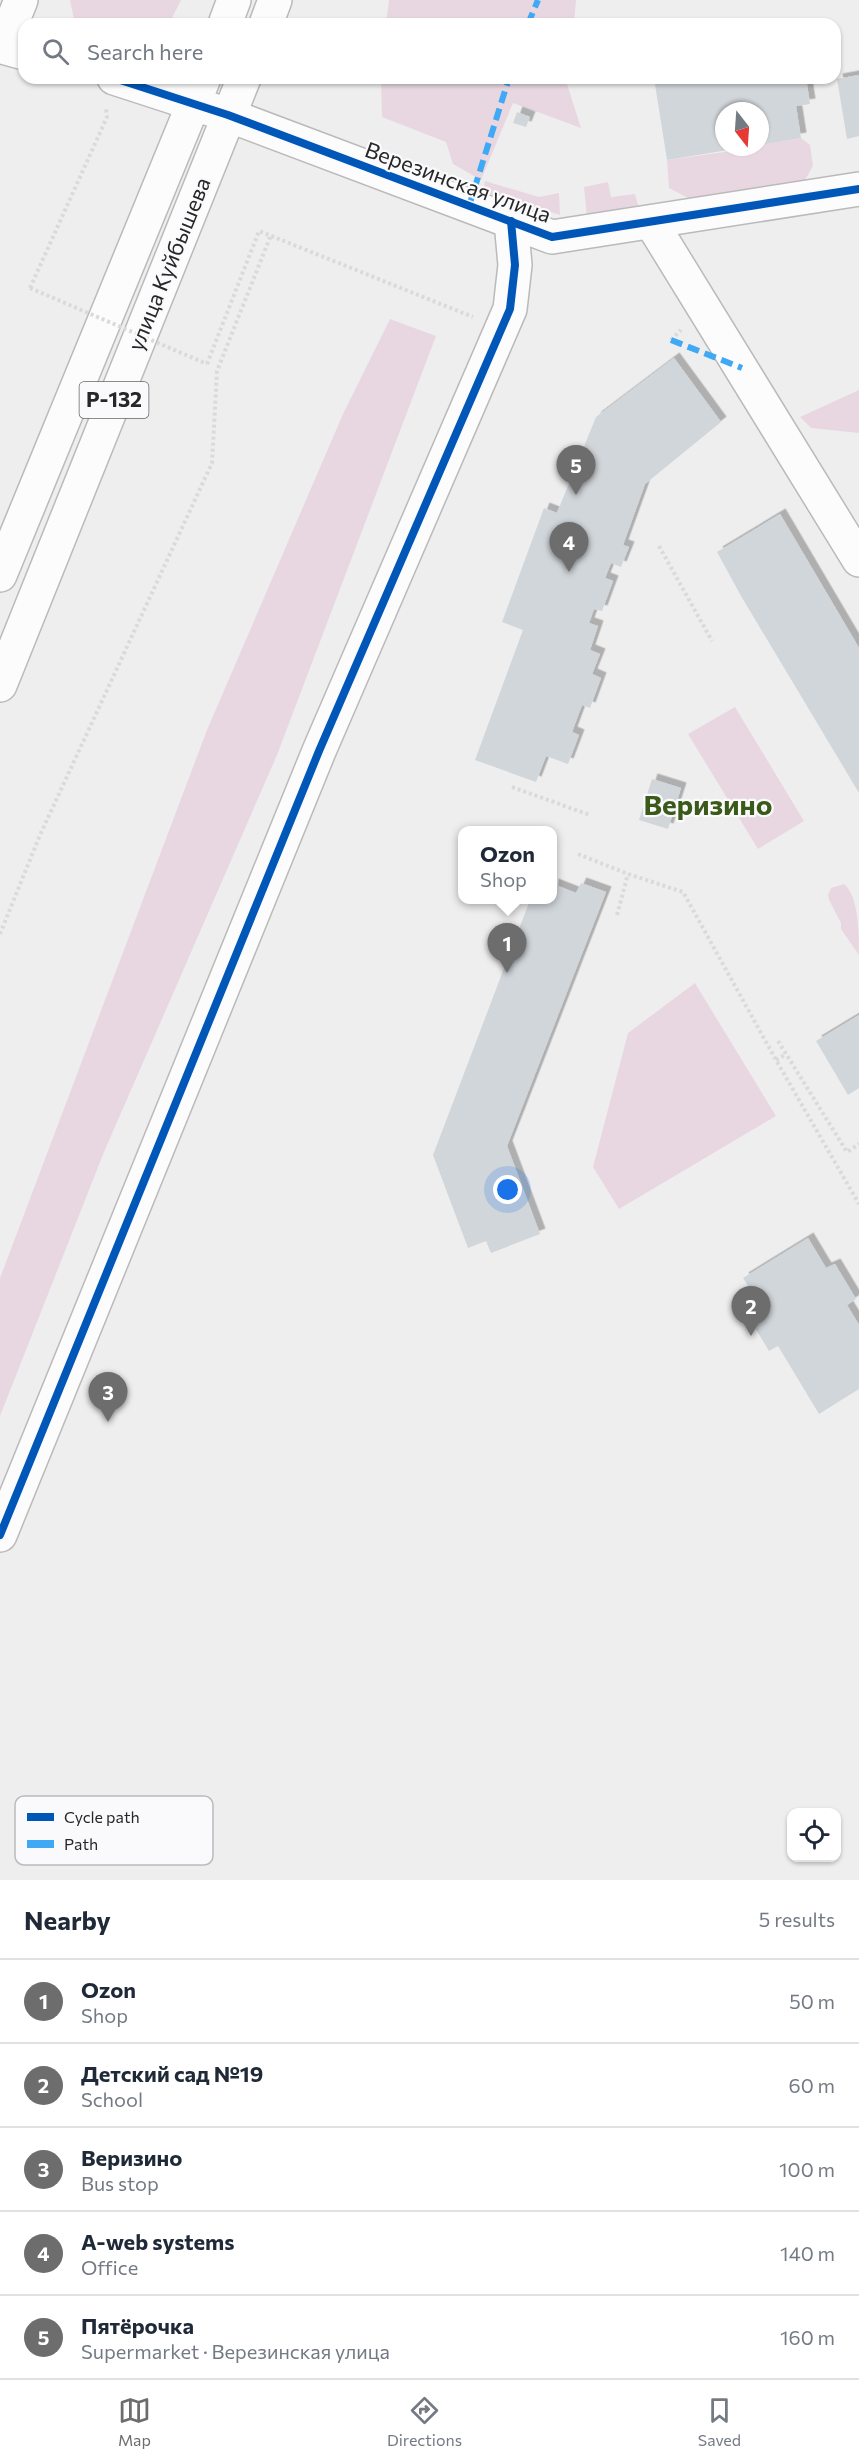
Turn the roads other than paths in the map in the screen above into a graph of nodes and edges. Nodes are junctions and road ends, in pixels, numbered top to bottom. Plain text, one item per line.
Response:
1 (21, 0) edge
2 (234, 0) edge
3 (275, 0) edge
4 (18, 18) edge
5 (227, 18) edge
6 (268, 18) edge
7 (18, 19) edge
8 (13, 50) edge
9 (241, 84) edge
10 (110, 89) edge
11 (199, 90) edge
12 (228, 115) junction
13 (859, 189) edge
14 (511, 222) junction
15 (651, 222) junction
16 (859, 560) edge
17 (0, 575) edge
18 (0, 685) edge
19 (0, 1535) edge

1 - 4 main road
2 - 5 main road
3 - 6 main road
7 - 8 main road
9 - 12 main road, улица Куйбышева / Р-132
10 - 11 main road, Верезинская улица
11 - 12 main road, Верезинская улица
11 - 17 main road, улица Куйбышева / Р-132
12 - 14 main road, Верезинская улица
12 - 18 main road, улица Куйбышева / Р-132
13 - 15 main road, Верезинская улица
14 - 15 main road, Верезинская улица
14 - 19 main road
15 - 16 main road

